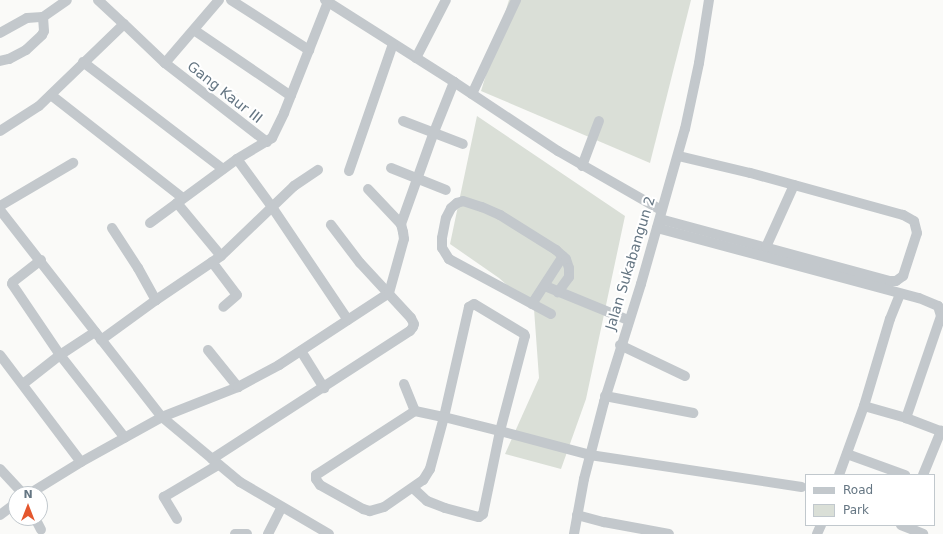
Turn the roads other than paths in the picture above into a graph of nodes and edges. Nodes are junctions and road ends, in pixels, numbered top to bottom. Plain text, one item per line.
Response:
1 (67, 0) edge
2 (98, 0) edge
3 (219, 0) edge
4 (231, 0) edge
5 (446, 0) edge
6 (516, 0) edge
7 (709, 0) edge
8 (326, 1) edge
9 (43, 17) junction
10 (124, 24) junction
11 (194, 30) junction
12 (0, 34) edge
13 (393, 44) junction
14 (309, 50) junction
15 (416, 58) junction
16 (0, 61) edge
17 (83, 62) junction
18 (165, 63) junction
19 (454, 82) junction
20 (472, 94) junction
21 (51, 95) junction
22 (291, 96) junction
23 (403, 121) dead end
24 (599, 121) dead end
25 (0, 131) edge
26 (434, 132) junction
27 (266, 142) junction
28 (463, 144) dead end
29 (678, 156) junction
30 (237, 159) junction
31 (73, 163) dead end
32 (582, 166) junction
33 (391, 168) dead end
34 (224, 169) junction
35 (318, 170) dead end
36 (349, 171) dead end
37 (418, 179) junction
38 (794, 185) junction
39 (368, 189) dead end
40 (446, 190) dead end
41 (180, 200) junction
42 (0, 206) edge
43 (272, 207) junction
44 (0, 210) edge
45 (659, 219) junction
46 (150, 223) dead end
47 (401, 224) junction
48 (331, 225) dead end
49 (112, 228) dead end
50 (766, 247) junction
51 (563, 256) junction
52 (217, 259) junction
53 (41, 260) junction
54 (545, 286) junction
55 (558, 292) junction
56 (388, 293) junction
57 (900, 294) junction
58 (156, 300) junction
59 (532, 304) junction
60 (223, 307) dead end
61 (551, 314) dead end
62 (348, 320) junction
63 (628, 320) junction
64 (98, 336) junction
65 (620, 345) junction
66 (208, 350) dead end
67 (300, 351) junction
68 (0, 355) edge
69 (60, 355) junction
70 (686, 376) dead end
71 (23, 384) junction
72 (404, 384) dead end
73 (238, 387) junction
74 (324, 388) junction
75 (606, 396) junction
76 (864, 406) junction
77 (415, 411) junction
78 (693, 413) dead end
79 (162, 417) junction
80 (444, 417) junction
81 (906, 418) junction
82 (500, 431) junction
83 (942, 432) edge
84 (125, 438) junction
85 (847, 454) junction
86 (590, 455) junction
87 (81, 462) junction
88 (215, 462) junction
89 (0, 468) edge
90 (839, 474) edge
91 (902, 474) edge
92 (923, 474) edge
93 (16, 486) edge
94 (42, 486) edge
95 (802, 487) dead end
96 (413, 488) junction
97 (282, 507) junction
98 (577, 515) junction
99 (177, 519) dead end
100 (39, 526) edge
101 (901, 527) edge
102 (41, 530) dead end
103 (658, 533) edge
104 (235, 534) edge
105 (247, 534) edge
106 (268, 534) edge
107 (329, 534) edge
108 (574, 534) edge
109 (669, 534) edge
110 (923, 534) edge

1 - 9 street
2 - 10 street, Gang Kaur III
3 - 11 street
4 - 14 street
5 - 15 street
6 - 20 street
7 - 29 street, Jalan Sukabangun 2
8 - 13 street
8 - 14 street
9 - 12 street
9 - 16 street
10 - 17 street
10 - 18 street, Gang Kaur III
11 - 18 street
11 - 22 street
13 - 15 street
13 - 36 street
14 - 22 street
15 - 19 street
17 - 21 street
17 - 34 street
18 - 27 street, Gang Kaur III
19 - 20 street
19 - 26 street
20 - 32 street
21 - 25 street
21 - 41 street
22 - 27 street
23 - 26 street
24 - 32 street
26 - 28 street
26 - 37 street
27 - 30 street
29 - 38 street
29 - 45 street, Jalan Sukabangun 2
30 - 34 street
30 - 43 street
31 - 42 street
32 - 45 street
33 - 37 street
34 - 41 street
35 - 43 street
37 - 40 street
37 - 47 street
38 - 50 street
38 - 50 street
39 - 47 street
41 - 46 street
41 - 52 street
43 - 52 street
43 - 62 street
44 - 53 street
45 - 50 street
45 - 57 street
45 - 63 street, Jalan Sukabangun 2
47 - 56 street
48 - 56 street
49 - 58 street
51 - 54 street
51 - 55 street
51 - 59 street
52 - 58 street
52 - 60 street
53 - 64 street
53 - 69 street
54 - 55 street
54 - 59 street
55 - 63 street
56 - 62 street
56 - 74 street
57 - 76 street
57 - 81 street
58 - 64 street
59 - 61 street
62 - 67 street
63 - 65 street, Jalan Sukabangun 2
64 - 69 street
64 - 79 street
65 - 70 street
65 - 75 street, Jalan Sukabangun 2
66 - 73 street
67 - 73 street
67 - 74 street
68 - 71 street
69 - 71 street
69 - 84 street
71 - 87 street
72 - 77 street
73 - 79 street
74 - 88 street
75 - 78 street
75 - 86 street, Jalan Sukabangun 2
76 - 81 street
76 - 85 street
77 - 80 street
77 - 96 street
79 - 84 street
79 - 88 street
80 - 82 street
80 - 82 street
80 - 96 street
81 - 83 street
82 - 86 street
82 - 96 street
83 - 92 street
84 - 87 street
85 - 90 street
85 - 91 street
86 - 95 street
86 - 98 street, Jalan Sukabangun 2
87 - 94 street
88 - 97 street
88 - 99 street
89 - 93 street
97 - 106 street
97 - 107 street
98 - 103 street
98 - 108 street, Jalan Sukabangun 2
100 - 102 street
101 - 110 street
103 - 109 street
104 - 105 street

